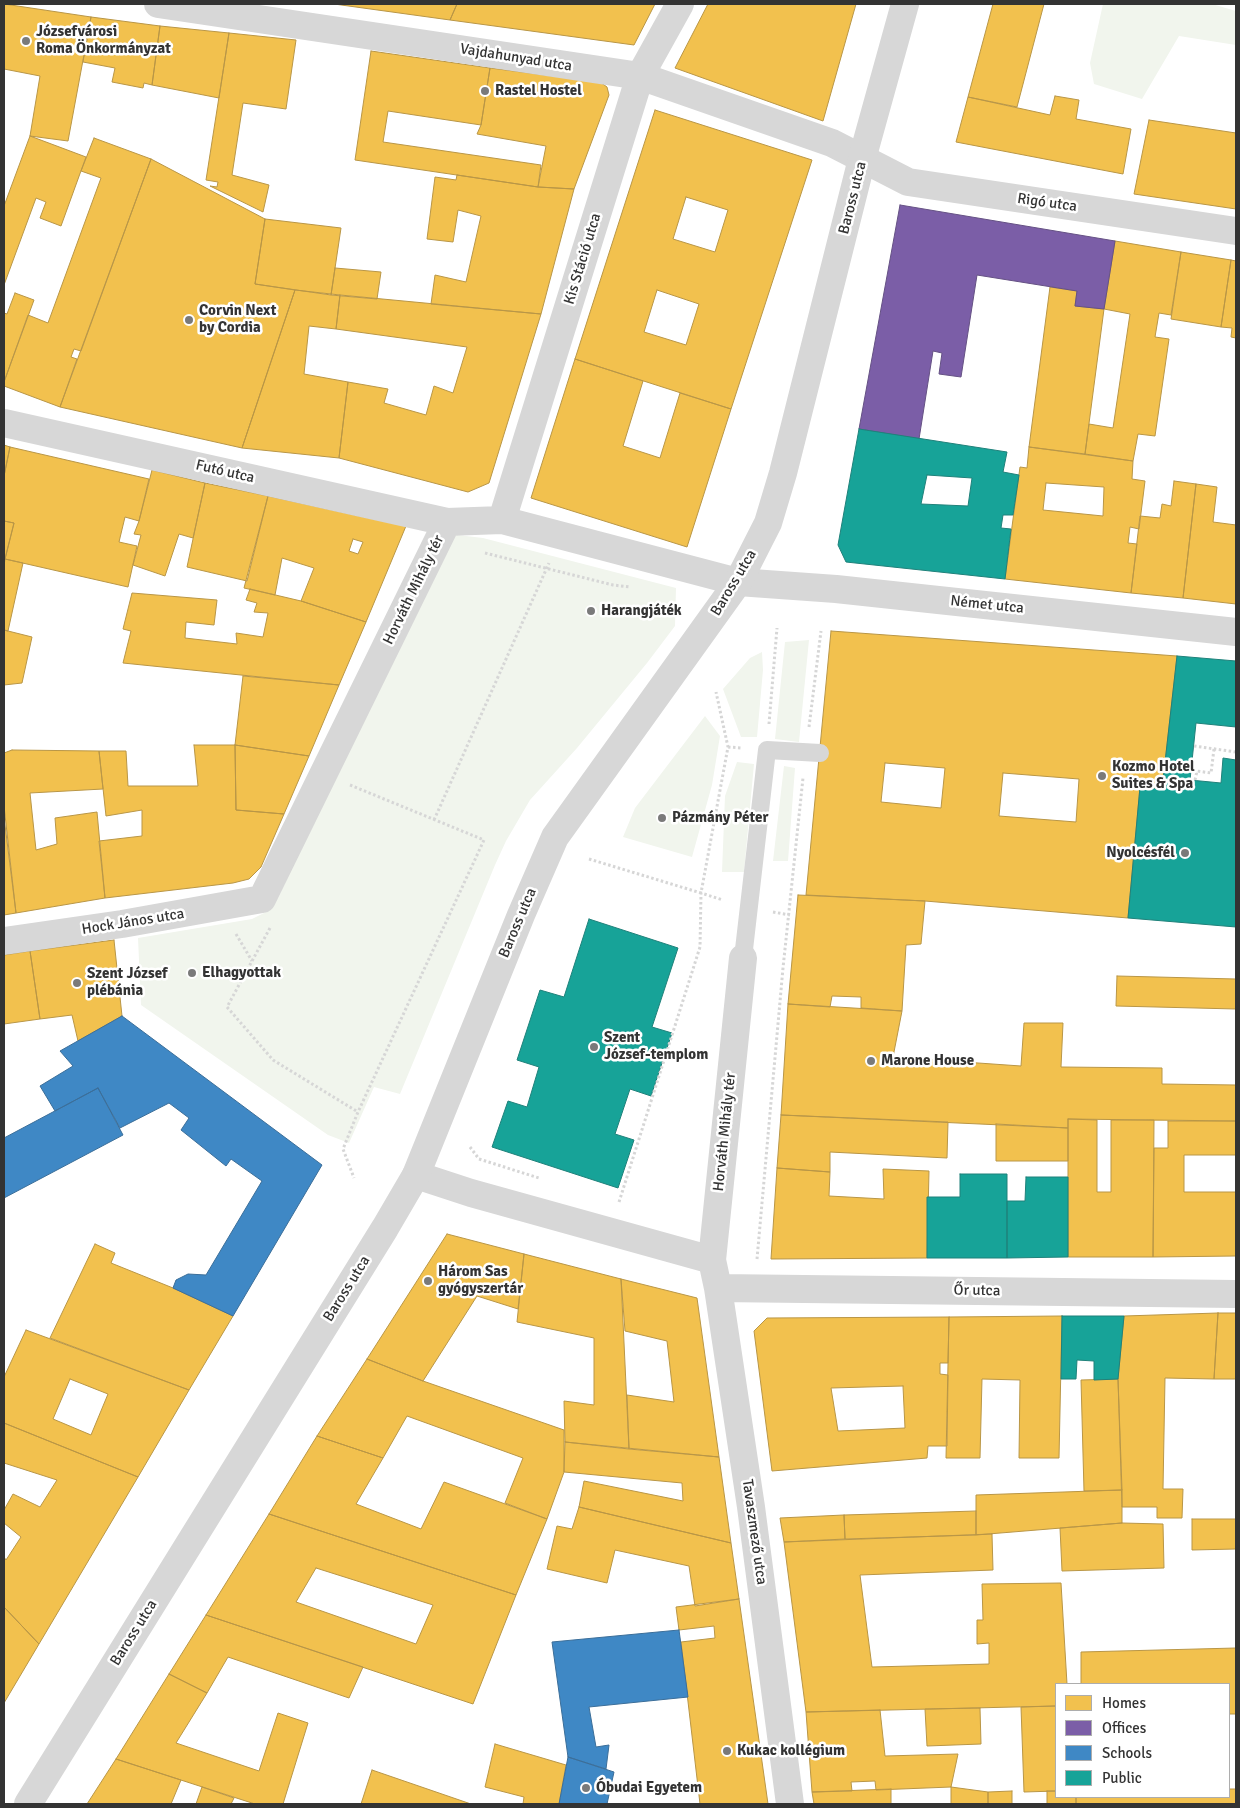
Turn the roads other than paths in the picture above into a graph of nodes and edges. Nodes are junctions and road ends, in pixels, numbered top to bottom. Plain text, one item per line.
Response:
1 (158, 4) edge
2 (680, 4) edge
3 (905, 4) edge
4 (640, 76) junction
5 (862, 159) junction
6 (1236, 231) edge
7 (4, 423) edge
8 (502, 520) junction
9 (447, 522) junction
10 (738, 582) junction
11 (1236, 632) edge
12 (813, 753) road end
13 (262, 899) joint
14 (4, 941) edge
15 (743, 958) joint
16 (416, 1175) junction
17 (712, 1260) junction
18 (718, 1288) junction
19 (1236, 1294) edge
20 (28, 1804) edge
21 (790, 1804) edge

1 - 4 street, Vajdahunyad utca
2 - 4 street, Kis Stáció utca
3 - 5 street, Baross utca
4 - 5 street, Vajdahunyad utca
4 - 8 street, Kis Stáció utca
5 - 6 street, Rigó utca
5 - 10 street, Baross utca
7 - 9 street, Futó utca
8 - 9 street, Horváth Mihály tér
8 - 10 street, Horváth Mihály tér
9 - 13 street, Horváth Mihály tér
10 - 11 street, Német utca
10 - 16 street, Baross utca
12 - 15 lane, Horváth Mihály tér
13 - 14 street, Hock János utca
15 - 17 street, Horváth Mihály tér
16 - 17 street
16 - 20 street, Baross utca
17 - 18 street, Tavaszmező utca
18 - 19 street, Őr utca
18 - 21 street, Tavaszmező utca

